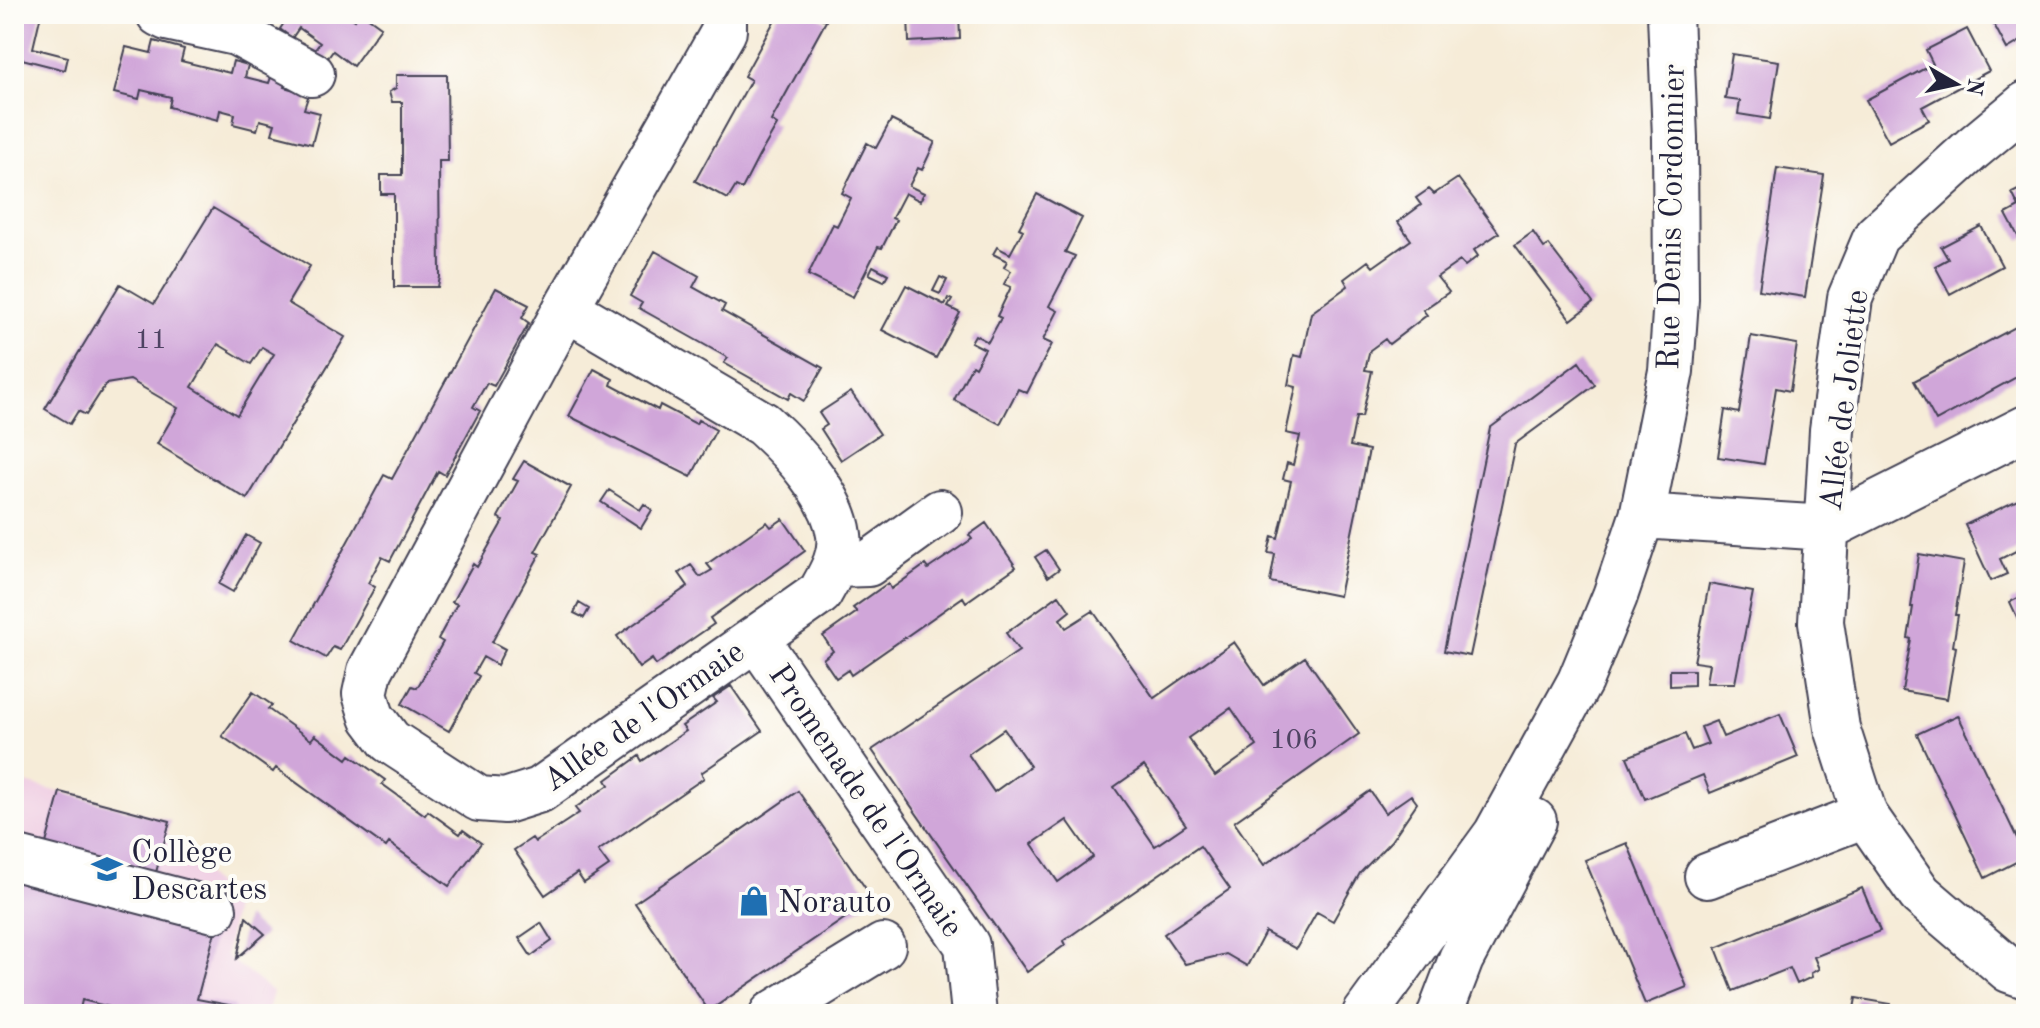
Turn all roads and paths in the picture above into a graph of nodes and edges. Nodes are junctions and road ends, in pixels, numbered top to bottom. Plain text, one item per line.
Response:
1 (159, 14) edge
2 (724, 14) edge
3 (1670, 14) edge
4 (312, 74) dead end
5 (2026, 104) edge
6 (566, 308) junction
7 (2026, 428) edge
8 (940, 512) dead end
9 (1642, 516) junction
10 (1827, 528) junction
11 (836, 565) junction
12 (756, 638) junction
13 (1580, 681) junction
14 (1865, 815) junction
15 (14, 858) edge
16 (1707, 876) dead end
17 (214, 910) dead end
18 (883, 946) dead end
19 (2026, 976) edge
20 (772, 1014) edge
21 (974, 1014) edge
22 (1365, 1014) edge
23 (1440, 1014) edge

1 - 4 street
2 - 6 street, Allée de l'Ormaie
3 - 9 street, Rue Denis Cordonnier
5 - 10 street, Allée de Joliette
6 - 11 street
6 - 12 street, Allée de l'Ormaie
7 - 10 street
8 - 11 street
9 - 10 street
9 - 13 street, Rue Denis Cordonnier
10 - 14 street, Allée de Joliette
11 - 12 street, Allée de l'Ormaie
12 - 21 street, Promenade de l'Ormaie
13 - 22 street, Rue Denis Cordonnier
13 - 23 street
14 - 16 street
14 - 19 street, Allée de Joliette
15 - 17 street
18 - 20 street

